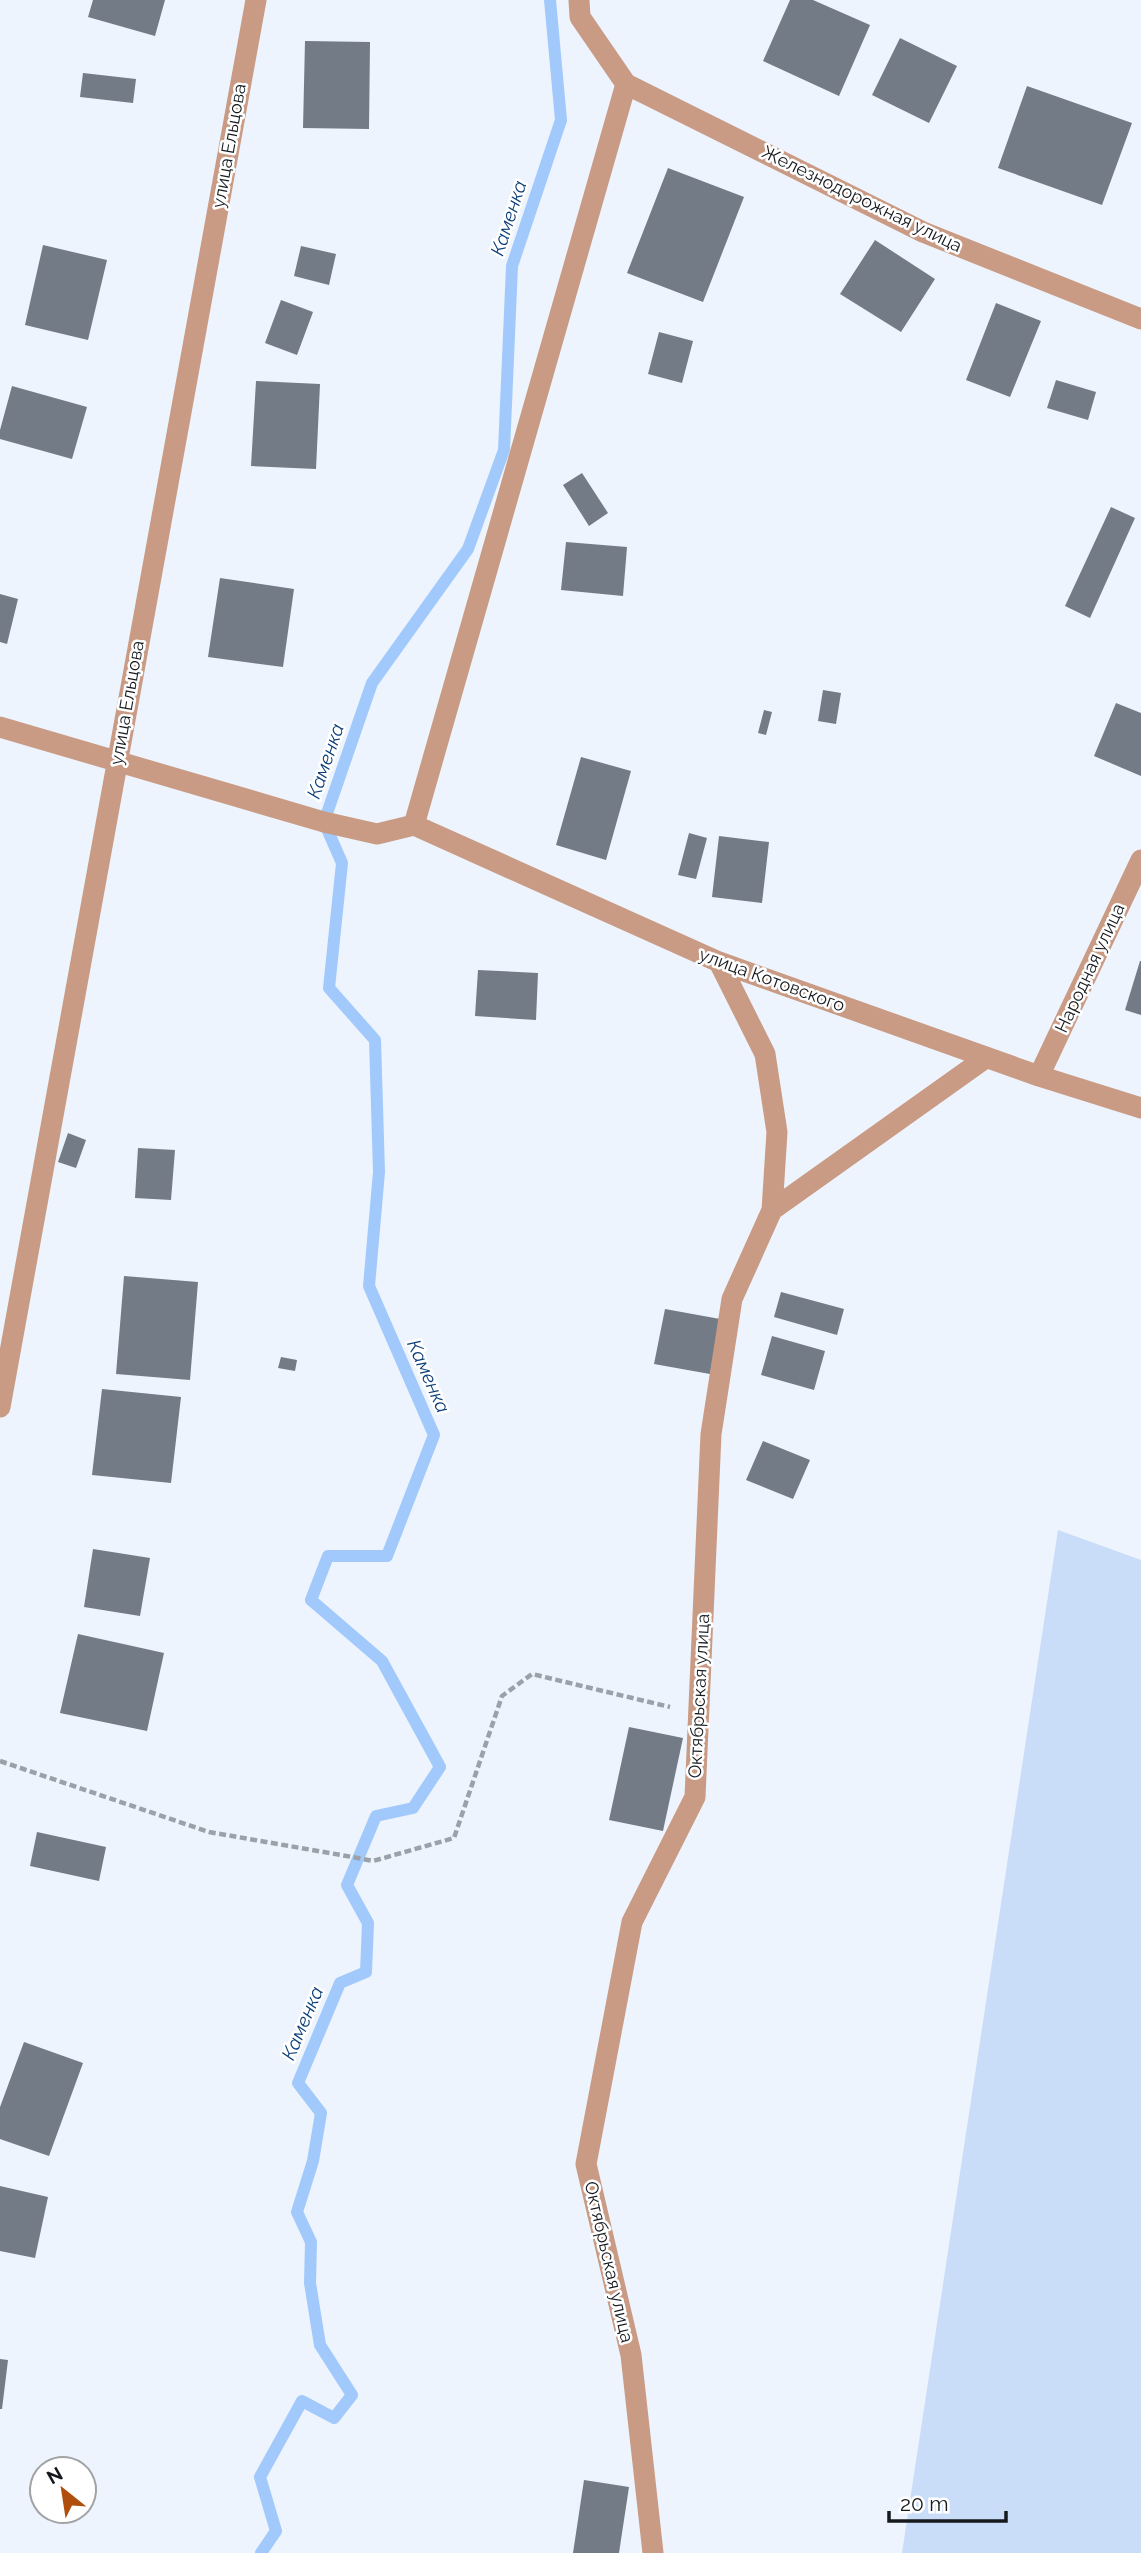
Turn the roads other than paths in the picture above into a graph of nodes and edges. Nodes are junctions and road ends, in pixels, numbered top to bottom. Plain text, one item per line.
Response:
1 (256, 0) edge
2 (579, 0) edge
3 (626, 84) junction
4 (1141, 319) edge
5 (0, 727) edge
6 (117, 760) junction
7 (414, 825) junction
8 (1141, 860) edge
9 (719, 962) junction
10 (987, 1057) junction
11 (1039, 1076) junction
12 (1141, 1108) edge
13 (772, 1210) junction
14 (0, 1407) edge
15 (653, 2553) edge

1 - 6 street, улица Ельцова
2 - 3 street
3 - 4 street, Железнодорожная улица
3 - 7 street
5 - 6 street
6 - 7 street
6 - 14 street, улица Ельцова
7 - 9 street, улица Котовского
8 - 11 street, Народная улица
9 - 10 street, улица Котовского
9 - 13 street, Октябрьская улица
10 - 11 street, улица Котовского
10 - 13 street
11 - 12 street, улица Котовского
13 - 15 street, Октябрьская улица

